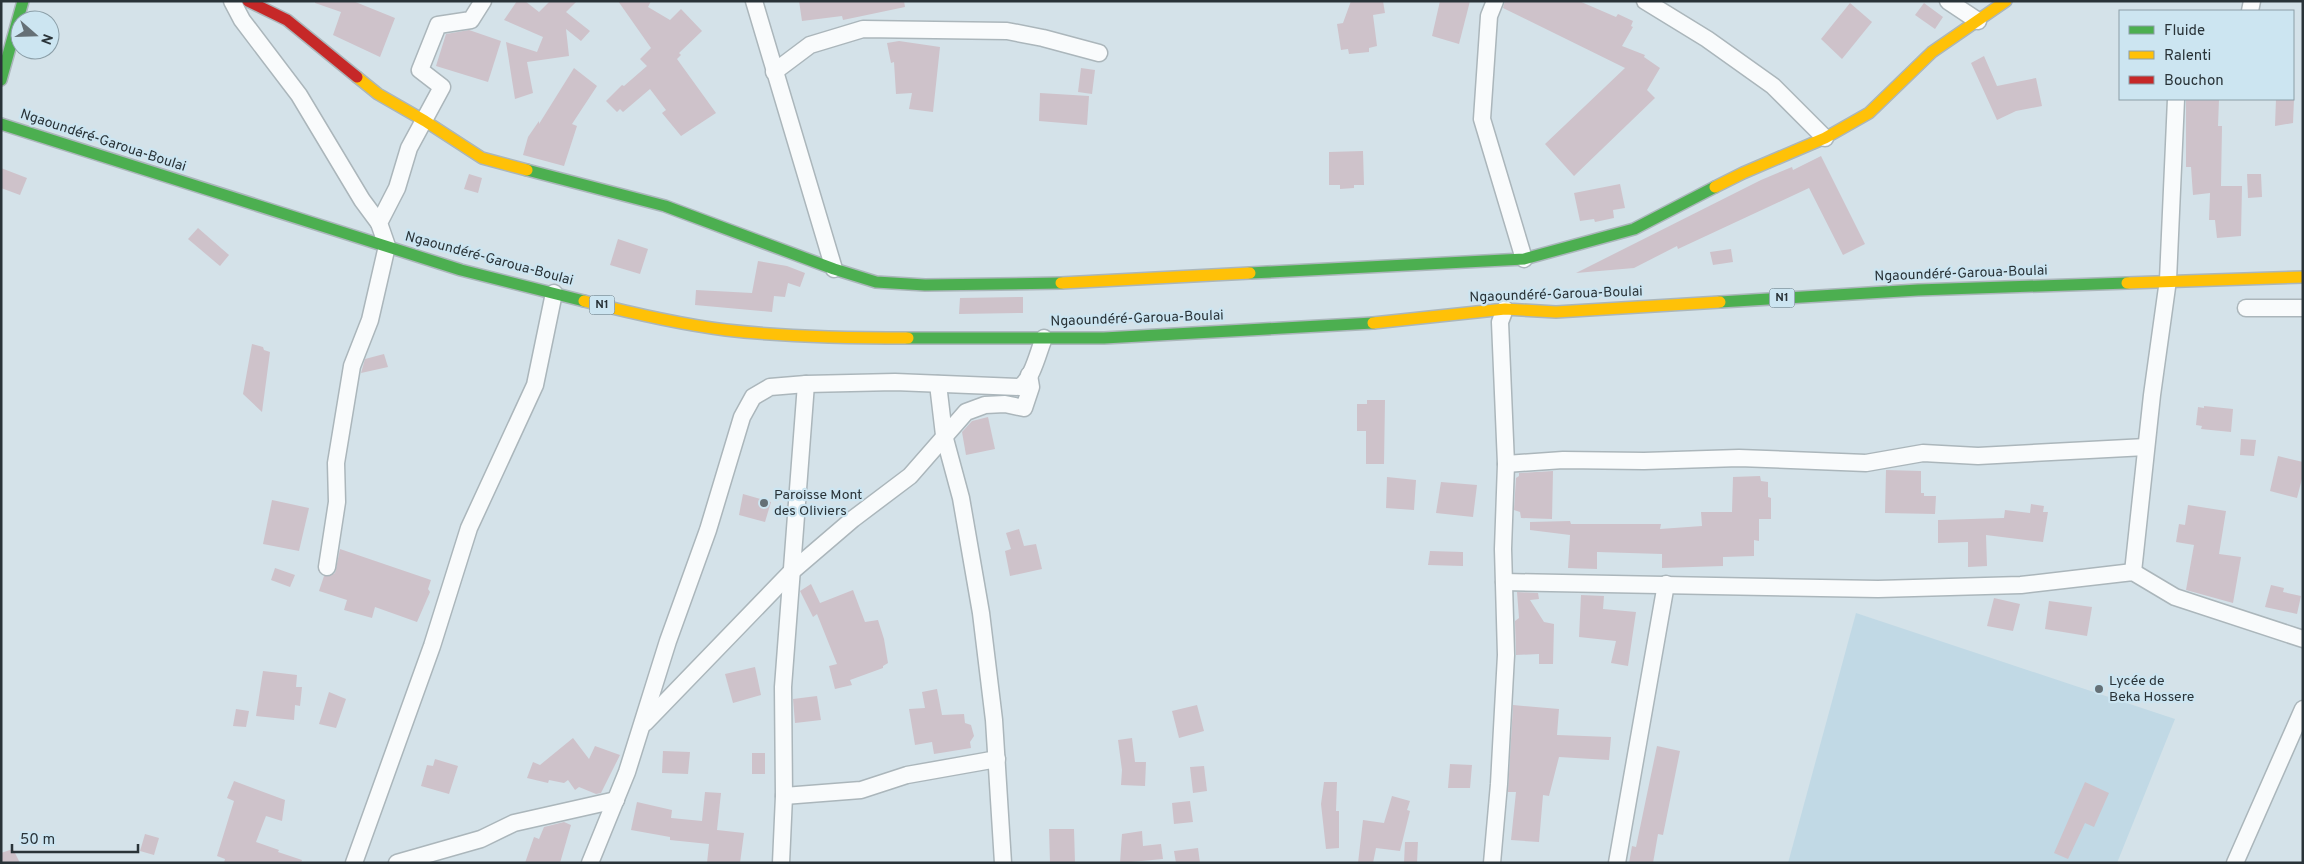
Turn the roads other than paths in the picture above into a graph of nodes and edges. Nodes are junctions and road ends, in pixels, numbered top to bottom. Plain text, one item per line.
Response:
1 (23, 1) edge
2 (232, 1) edge
3 (248, 1) edge
4 (483, 1) edge
5 (754, 1) edge
6 (1495, 1) edge
7 (1948, 1) edge
8 (2006, 1) edge
9 (1649, 2) edge
10 (1978, 21) junction
11 (1099, 53) dead end
12 (774, 72) junction
13 (1, 80) edge
14 (2176, 100) edge
15 (425, 121) junction
16 (1, 124) edge
17 (1825, 138) junction
18 (379, 223) junction
19 (387, 246) junction
20 (1524, 258) junction
21 (834, 269) junction
22 (2303, 277) edge
23 (2168, 280) junction
24 (554, 293) junction
25 (2246, 308) dead end
26 (2303, 308) edge
27 (1505, 309) junction
28 (1044, 338) junction
29 (1030, 375) junction
30 (806, 384) junction
31 (938, 384) junction
32 (944, 435) junction
33 (2146, 447) junction
34 (1506, 464) junction
35 (327, 567) dead end
36 (2133, 572) junction
37 (790, 573) junction
38 (1504, 582) junction
39 (1666, 584) junction
40 (2303, 639) edge
41 (2303, 709) edge
42 (642, 726) junction
43 (997, 759) junction
44 (784, 796) junction
45 (616, 800) junction
46 (354, 863) edge
47 (397, 863) edge
48 (590, 863) edge
49 (782, 863) edge
50 (1003, 863) edge
51 (1492, 863) edge
52 (1617, 863) edge
53 (2235, 863) edge

1 - 13 main road
2 - 18 street
3 - 15 main road
4 - 15 street
5 - 12 street
6 - 20 street
7 - 10 street
8 - 10 main road
9 - 17 street
10 - 17 main road
11 - 12 street
12 - 21 street
14 - 23 street
15 - 18 street
15 - 21 main road
16 - 19 main road, Ngaoundéré-Garoua-Boulai / N1
17 - 20 main road
18 - 19 street
19 - 24 main road, Ngaoundéré-Garoua-Boulai / N1
19 - 35 street
20 - 21 main road
22 - 23 main road, Ngaoundéré-Garoua-Boulai / N1
23 - 27 main road, Ngaoundéré-Garoua-Boulai / N1
23 - 33 street
24 - 28 main road, Ngaoundéré-Garoua-Boulai / N1
24 - 46 street
25 - 26 street
27 - 28 main road, Ngaoundéré-Garoua-Boulai / N1
27 - 34 street
28 - 29 street
29 - 31 street
29 - 32 street
30 - 31 street
30 - 37 street
30 - 42 street
31 - 32 street
32 - 37 street
32 - 43 street
33 - 34 street
33 - 36 street
34 - 38 street
36 - 39 street
36 - 40 street
37 - 42 street
37 - 44 street
38 - 39 street
38 - 51 street
39 - 52 street
41 - 53 street
42 - 45 street
43 - 44 street
43 - 50 street
44 - 49 street
45 - 47 street
45 - 48 street

